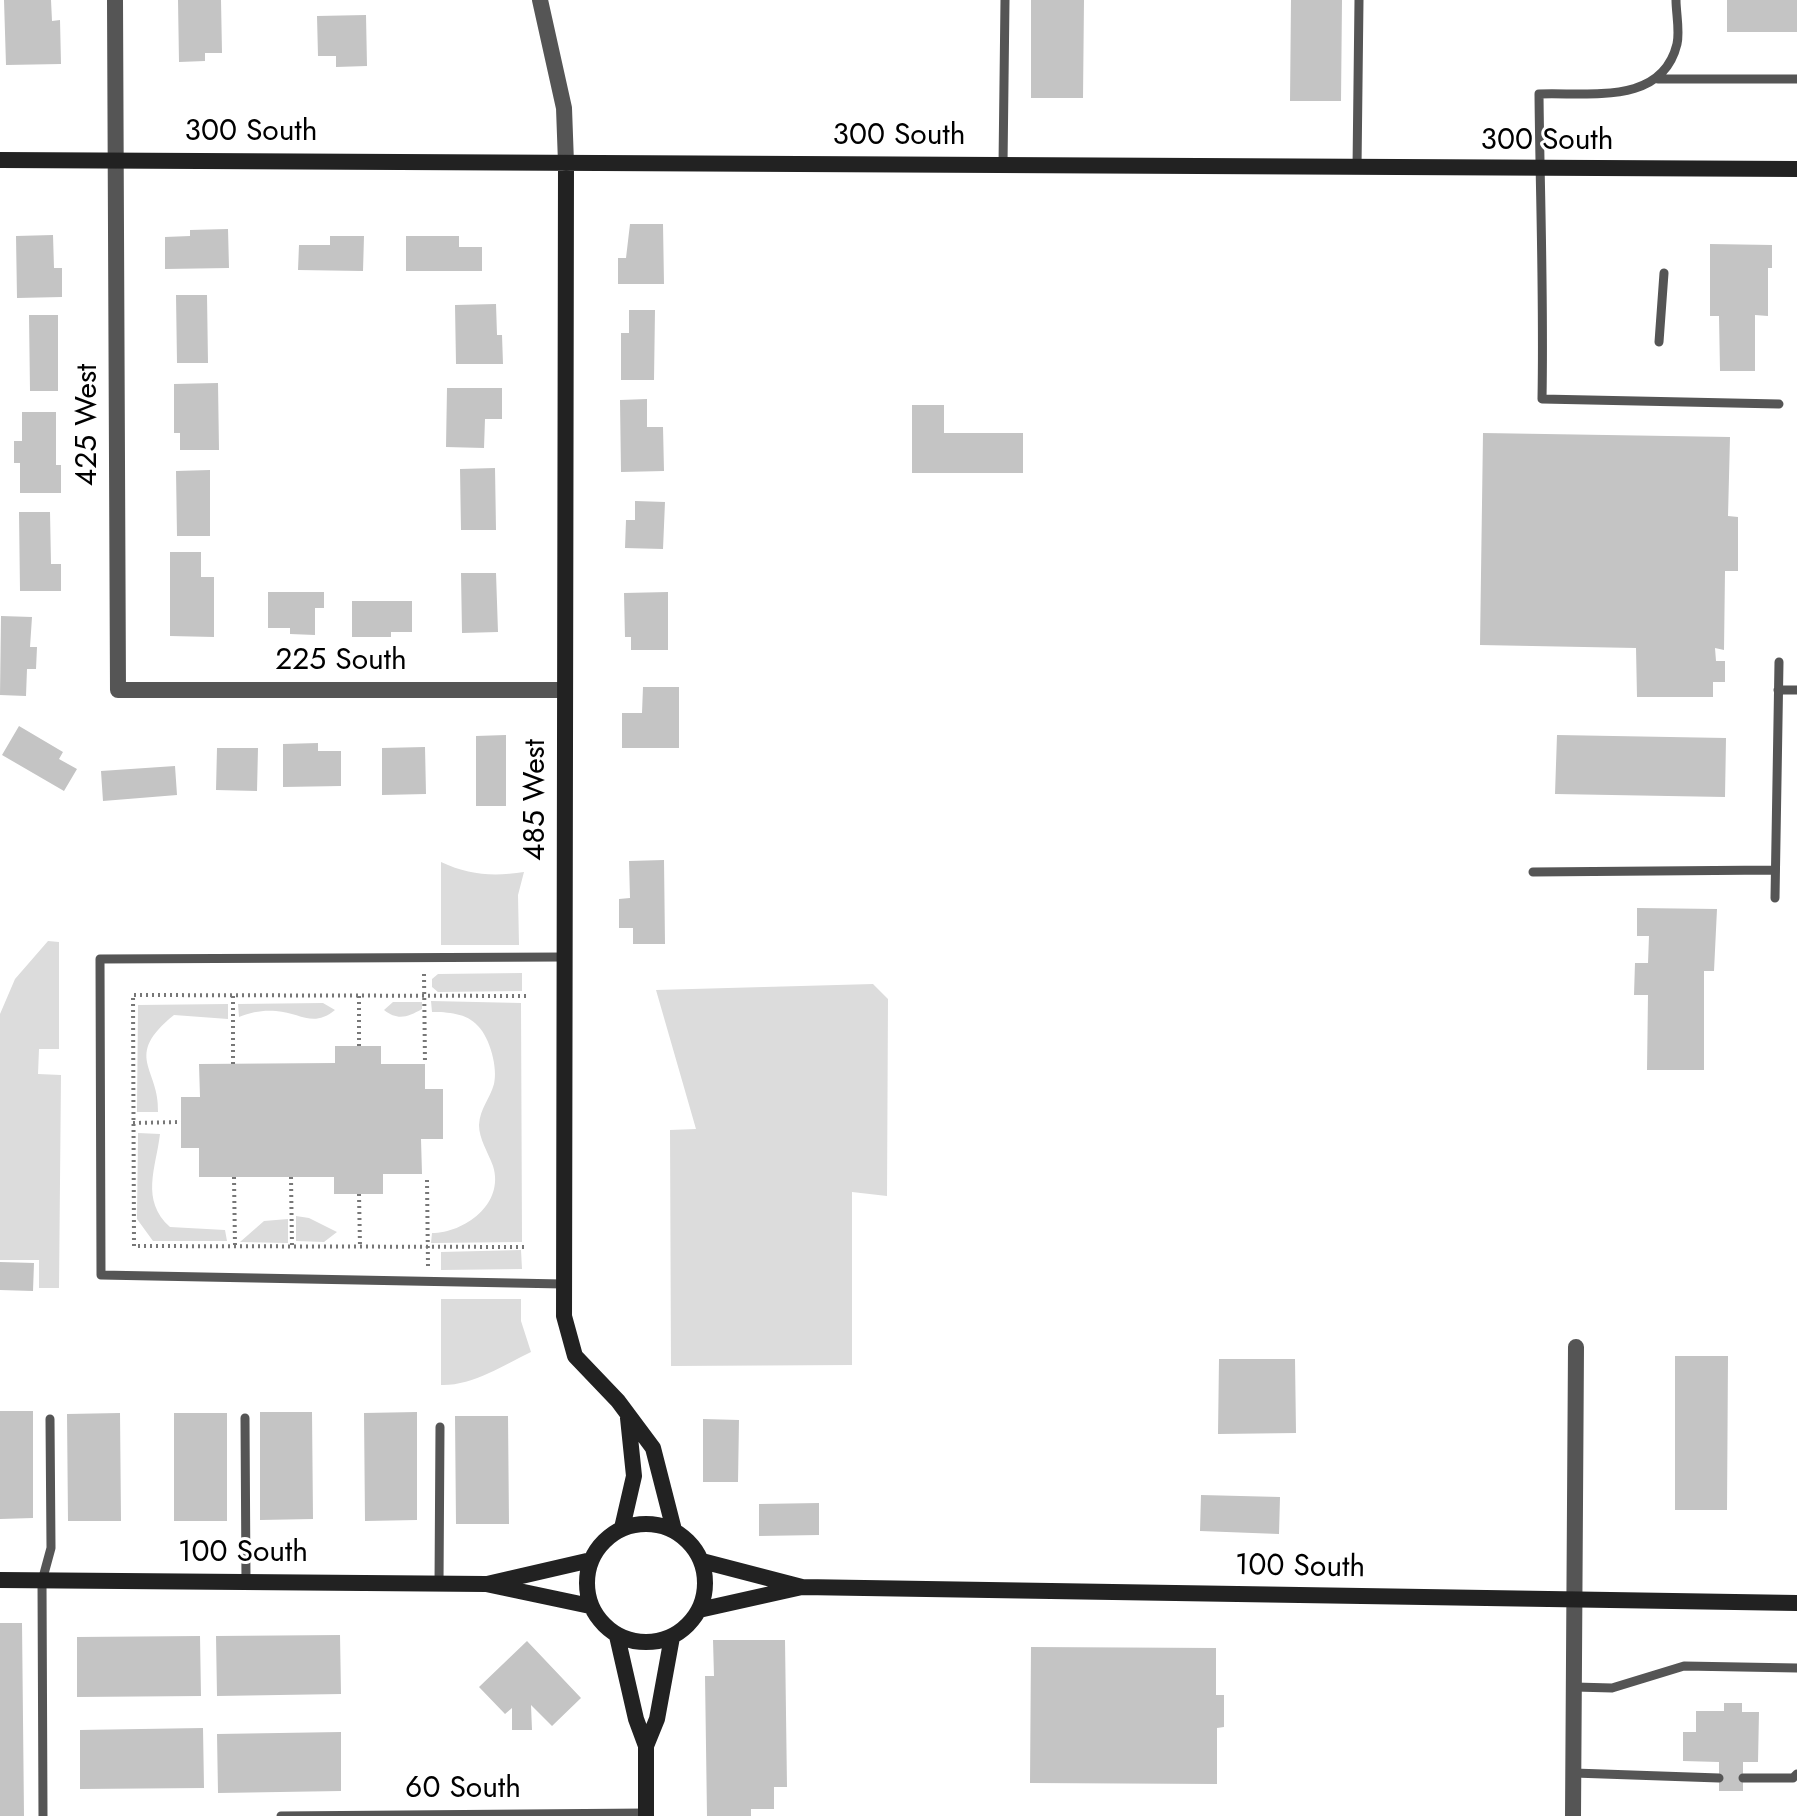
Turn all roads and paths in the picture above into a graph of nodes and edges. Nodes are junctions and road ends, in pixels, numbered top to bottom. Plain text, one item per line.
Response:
1 (115, 0) edge
2 (540, 0) edge
3 (1005, 0) edge
4 (1359, 0) edge
5 (1676, 0) edge
6 (1658, 79) junction
7 (1797, 79) edge
8 (0, 160) edge
9 (115, 161) junction
10 (566, 163) junction
11 (1003, 165) junction
12 (1357, 168) junction
13 (1797, 169) edge
14 (1540, 170) junction
15 (1664, 273) dead end
16 (1659, 342) dead end
17 (1779, 404) dead end
18 (1779, 662) dead end
19 (118, 690) joint
20 (565, 690) junction
21 (1778, 690) junction
22 (1797, 690) edge
23 (1775, 870) junction
24 (1533, 872) dead end
25 (1775, 898) dead end
26 (564, 957) junction
27 (424, 972) dead end
28 (233, 995) junction
29 (359, 996) junction
30 (425, 996) junction
31 (526, 996) dead end
32 (359, 1046) dead end
33 (233, 1064) dead end
34 (425, 1064) dead end
35 (181, 1122) dead end
36 (133, 1123) junction
37 (234, 1177) dead end
38 (291, 1177) dead end
39 (427, 1180) dead end
40 (359, 1194) dead end
41 (235, 1246) junction
42 (292, 1246) junction
43 (360, 1246) junction
44 (427, 1246) junction
45 (527, 1247) dead end
46 (428, 1268) dead end
47 (563, 1284) junction
48 (1576, 1347) dead end
49 (628, 1416) junction
50 (245, 1418) dead end
51 (50, 1419) dead end
52 (440, 1427) dead end
53 (622, 1528) junction
54 (674, 1530) junction
55 (591, 1560) junction
56 (702, 1561) junction
57 (0, 1580) edge
58 (42, 1581) junction
59 (246, 1582) junction
60 (439, 1584) junction
61 (486, 1584) junction
62 (802, 1587) junction
63 (1574, 1600) junction
64 (1797, 1603) edge
65 (590, 1606) junction
66 (699, 1610) junction
67 (617, 1636) junction
68 (672, 1637) junction
69 (1797, 1668) edge
70 (1575, 1687) junction
71 (646, 1746) junction
72 (1574, 1773) junction
73 (1797, 1774) edge
74 (1719, 1778) dead end
75 (1743, 1778) dead end
76 (646, 1815) edge
77 (43, 1816) edge
78 (281, 1816) edge
79 (1573, 1816) edge

1 - 9 street, 425 West
2 - 10 street
3 - 11 lane
4 - 12 lane
5 - 6 lane
6 - 7 lane
6 - 14 lane
8 - 9 street, 300 South
9 - 10 street, 300 South
9 - 19 street, 425 West
10 - 11 street, 300 South
10 - 20 street, 485 West
11 - 12 street, 300 South
12 - 14 street, 300 South
13 - 14 street, 300 South
14 - 17 lane
15 - 16 lane
18 - 21 lane
19 - 20 street, 225 South
20 - 26 street, 485 West
21 - 22 lane
21 - 23 lane
23 - 24 lane
23 - 25 lane
26 - 47 street, 485 West
26 - 47 lane
27 - 30 path
28 - 29 path
28 - 33 path
28 - 36 path
29 - 30 path
29 - 32 path
30 - 31 path
30 - 34 path
35 - 36 path
36 - 41 path
37 - 41 path
38 - 42 path
39 - 44 path
40 - 43 path
41 - 42 path
42 - 43 path
43 - 44 path
44 - 45 path
44 - 46 path
47 - 49 street, 485 West
48 - 63 street
49 - 53 street
49 - 54 street, 485 West
50 - 59 lane
51 - 58 lane
52 - 60 lane
53 - 54 street
53 - 55 street
54 - 56 street
55 - 61 street, 100 South
55 - 65 street
56 - 62 street, 100 South
56 - 66 street
57 - 58 street, 100 South
58 - 59 street, 100 South
58 - 77 lane
59 - 60 street, 100 South
60 - 61 street, 100 South
61 - 65 street, 100 South
62 - 63 street, 100 South
62 - 66 street, 100 South
63 - 64 street, 100 South
63 - 70 street
65 - 67 street
66 - 68 street
67 - 68 street
67 - 71 street
68 - 71 street
69 - 70 lane
70 - 72 street
71 - 76 street
72 - 74 lane
72 - 79 street
73 - 75 lane
76 - 78 lane, 60 South

